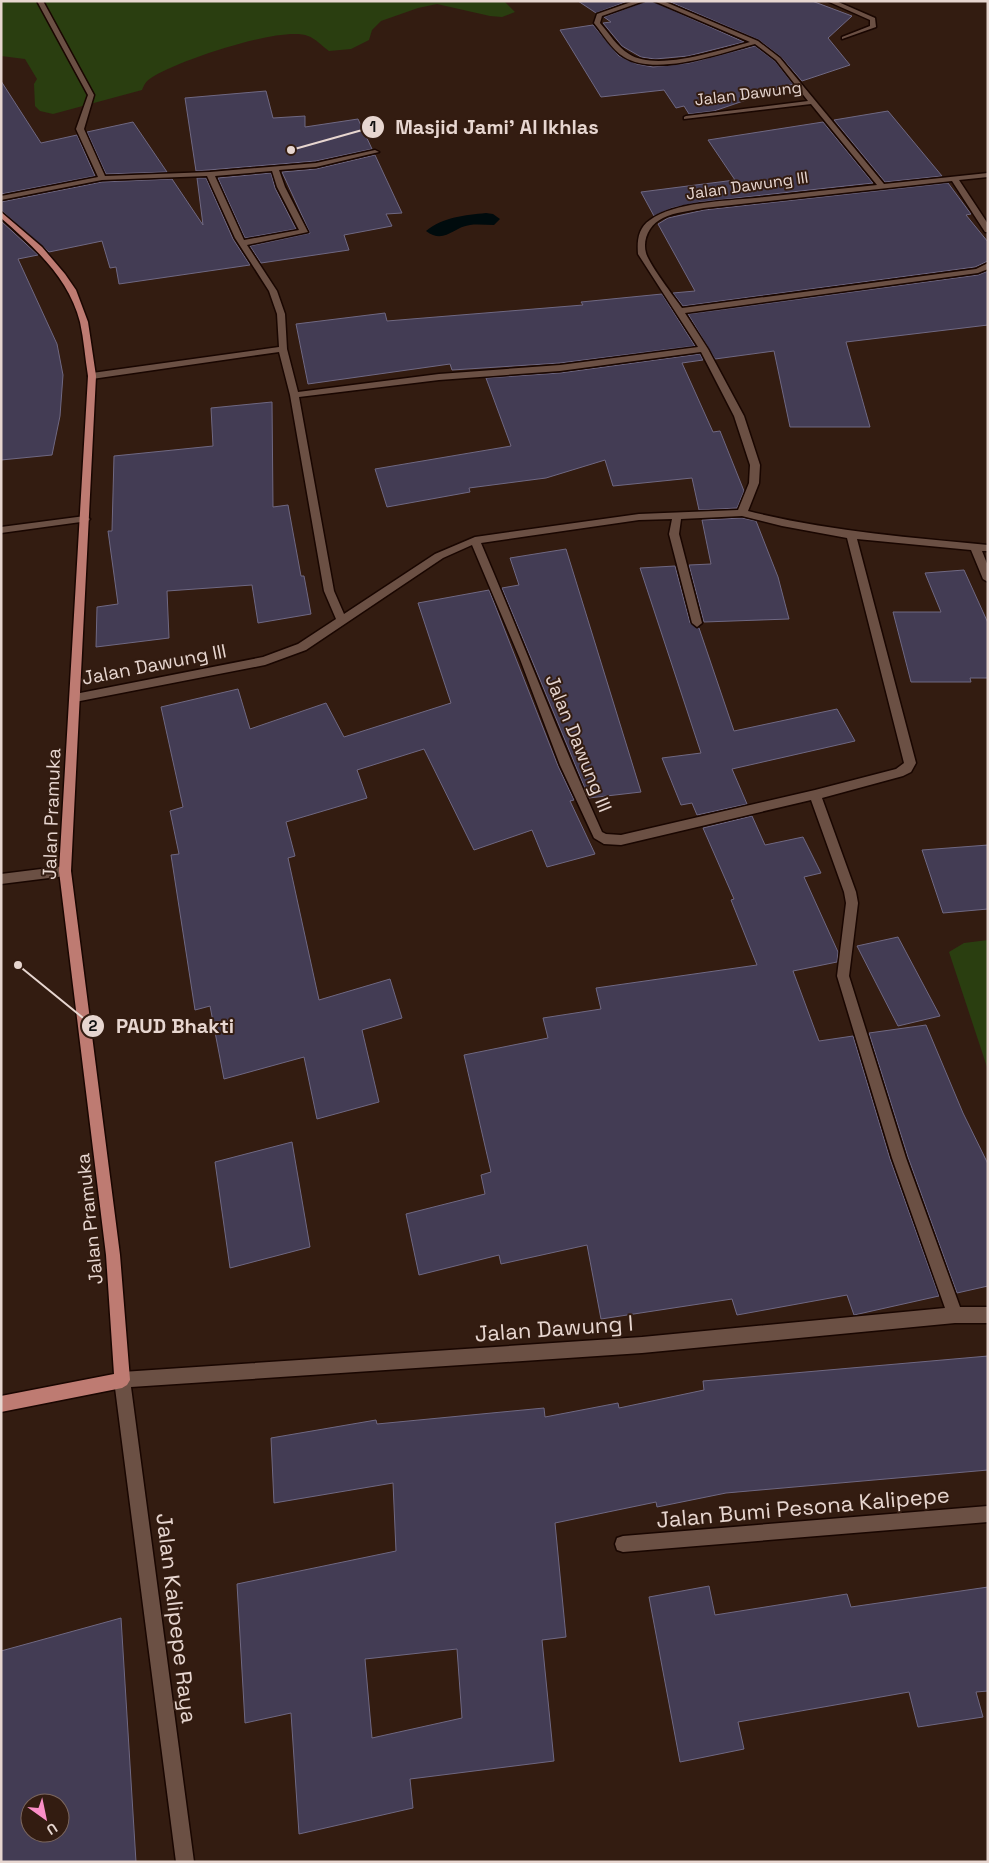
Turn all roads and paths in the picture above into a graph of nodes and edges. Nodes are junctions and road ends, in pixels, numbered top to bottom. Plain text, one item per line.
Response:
1 (40, 1) edge
2 (641, 1) edge
3 (657, 1) edge
4 (830, 1) edge
5 (844, 38) dead end
6 (756, 42) junction
7 (813, 102) junction
8 (686, 118) dead end
9 (375, 152) dead end
10 (275, 168) junction
11 (210, 174) junction
12 (988, 176) edge
13 (102, 178) junction
14 (954, 179) junction
15 (882, 186) junction
16 (1, 198) edge
17 (1, 214) edge
18 (988, 230) edge
19 (243, 243) junction
20 (988, 265) edge
21 (680, 311) junction
22 (283, 349) junction
23 (704, 349) junction
24 (92, 376) junction
25 (294, 395) junction
26 (742, 513) junction
27 (677, 515) junction
28 (85, 519) junction
29 (1, 530) edge
30 (851, 535) junction
31 (475, 540) junction
32 (975, 547) junction
33 (988, 548) edge
34 (988, 579) edge
35 (342, 621) junction
36 (696, 623) dead end
37 (75, 698) junction
38 (815, 794) junction
39 (65, 871) junction
40 (1, 879) edge
41 (956, 1315) junction
42 (988, 1315) edge
43 (122, 1380) junction
44 (1, 1404) edge
45 (988, 1514) edge
46 (623, 1544) dead end
47 (185, 1862) edge

1 - 13 street
2 - 6 street
3 - 6 street, Jalan Dawung
4 - 5 street
6 - 7 street, Jalan Dawung
7 - 8 street, Jalan Dawung
7 - 15 street, Jalan Dawung
9 - 10 street
10 - 11 street
10 - 19 street
11 - 13 street
11 - 19 street
12 - 14 street, Jalan Dawung III
13 - 16 street
14 - 15 street, Jalan Dawung III
14 - 18 street
15 - 21 street, Jalan Dawung III
17 - 24 main road, Jalan Pramuka
19 - 22 street
20 - 21 street
21 - 23 street, Jalan Dawung III
22 - 24 street
22 - 25 street
23 - 25 street
23 - 26 street, Jalan Dawung III
24 - 28 main road, Jalan Pramuka
25 - 35 street
26 - 27 street, Jalan Dawung III
26 - 30 street
27 - 31 street, Jalan Dawung III
27 - 36 street
28 - 29 street
28 - 37 main road, Jalan Pramuka
30 - 32 street
30 - 38 street
31 - 35 street, Jalan Dawung III
31 - 38 street, Jalan Dawung III
32 - 33 street
32 - 34 street
35 - 37 street, Jalan Dawung III
37 - 39 main road, Jalan Pramuka
38 - 41 street
39 - 40 street
39 - 43 main road, Jalan Pramuka
41 - 42 street, Jalan Dawung I
41 - 43 street, Jalan Dawung I
43 - 44 main road
43 - 47 street, Jalan Kalipepe Raya
45 - 46 street, Jalan Bumi Pesona Kalipepe

